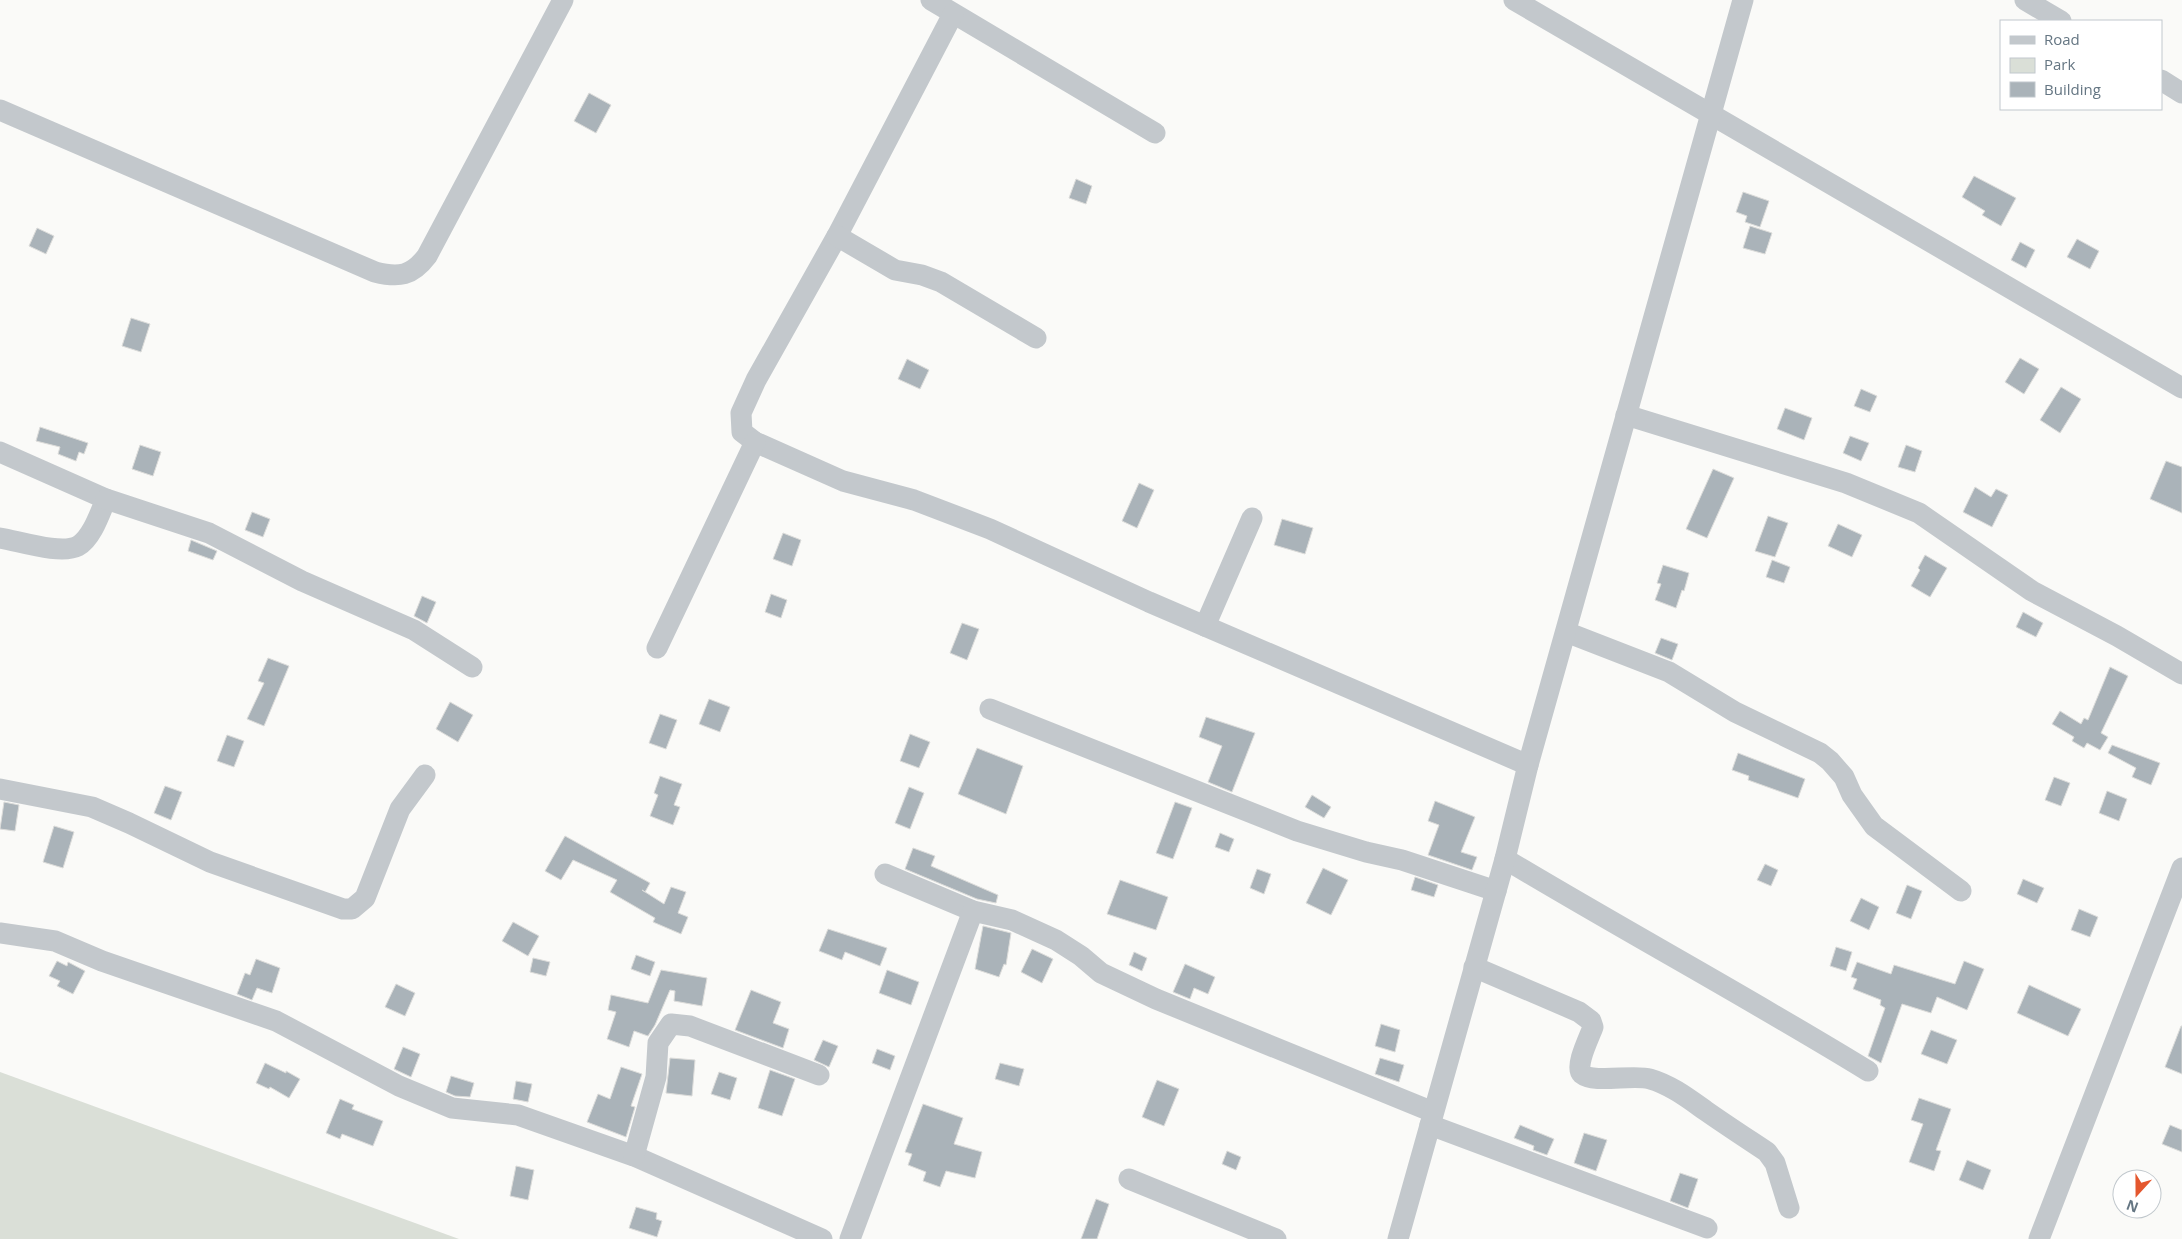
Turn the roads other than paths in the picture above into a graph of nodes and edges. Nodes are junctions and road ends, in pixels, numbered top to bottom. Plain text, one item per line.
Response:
1 (564, 0) edge
2 (931, 0) edge
3 (1514, 0) edge
4 (1743, 0) edge
5 (2024, 0) edge
6 (954, 14) junction
7 (2059, 20) edge
8 (2162, 81) edge
9 (2182, 93) edge
10 (0, 110) edge
11 (1711, 114) junction
12 (1155, 133) dead end
13 (837, 236) junction
14 (1036, 338) dead end
15 (2182, 388) edge
16 (1626, 415) junction
17 (755, 442) junction
18 (0, 452) edge
19 (106, 499) junction
20 (1252, 518) dead end
21 (0, 538) edge
22 (1206, 626) junction
23 (1566, 632) junction
24 (657, 648) dead end
25 (472, 668) dead end
26 (2182, 674) edge
27 (990, 708) dead end
28 (1528, 765) junction
29 (425, 774) dead end
30 (0, 790) edge
31 (1505, 859) junction
32 (2182, 868) edge
33 (885, 874) dead end
34 (1496, 891) junction
35 (1961, 891) dead end
36 (973, 911) junction
37 (0, 933) edge
38 (1474, 967) junction
39 (1868, 1072) dead end
40 (819, 1075) dead end
41 (1432, 1119) junction
42 (634, 1156) junction
43 (1129, 1179) dead end
44 (1789, 1208) dead end
45 (1707, 1228) dead end
46 (822, 1239) edge
47 (850, 1239) edge
48 (1276, 1239) edge
49 (1398, 1239) edge
50 (2039, 1239) edge

1 - 10 street
2 - 6 street
3 - 11 street
4 - 11 street
5 - 7 street
6 - 12 street
6 - 13 street
8 - 9 street
11 - 15 street
11 - 16 street
13 - 14 street
13 - 17 street
16 - 23 street
16 - 26 street
17 - 22 street
17 - 24 street
18 - 19 street
19 - 21 street
19 - 25 street
20 - 22 street
22 - 28 street
23 - 28 street
23 - 35 street
27 - 34 street
28 - 31 street
29 - 30 street
31 - 34 street
31 - 39 street
32 - 50 street
33 - 36 street
34 - 38 street
36 - 41 street
36 - 47 street
37 - 42 street
38 - 41 street
38 - 44 street
40 - 42 street
41 - 45 street
41 - 49 street
42 - 46 street
43 - 48 street

